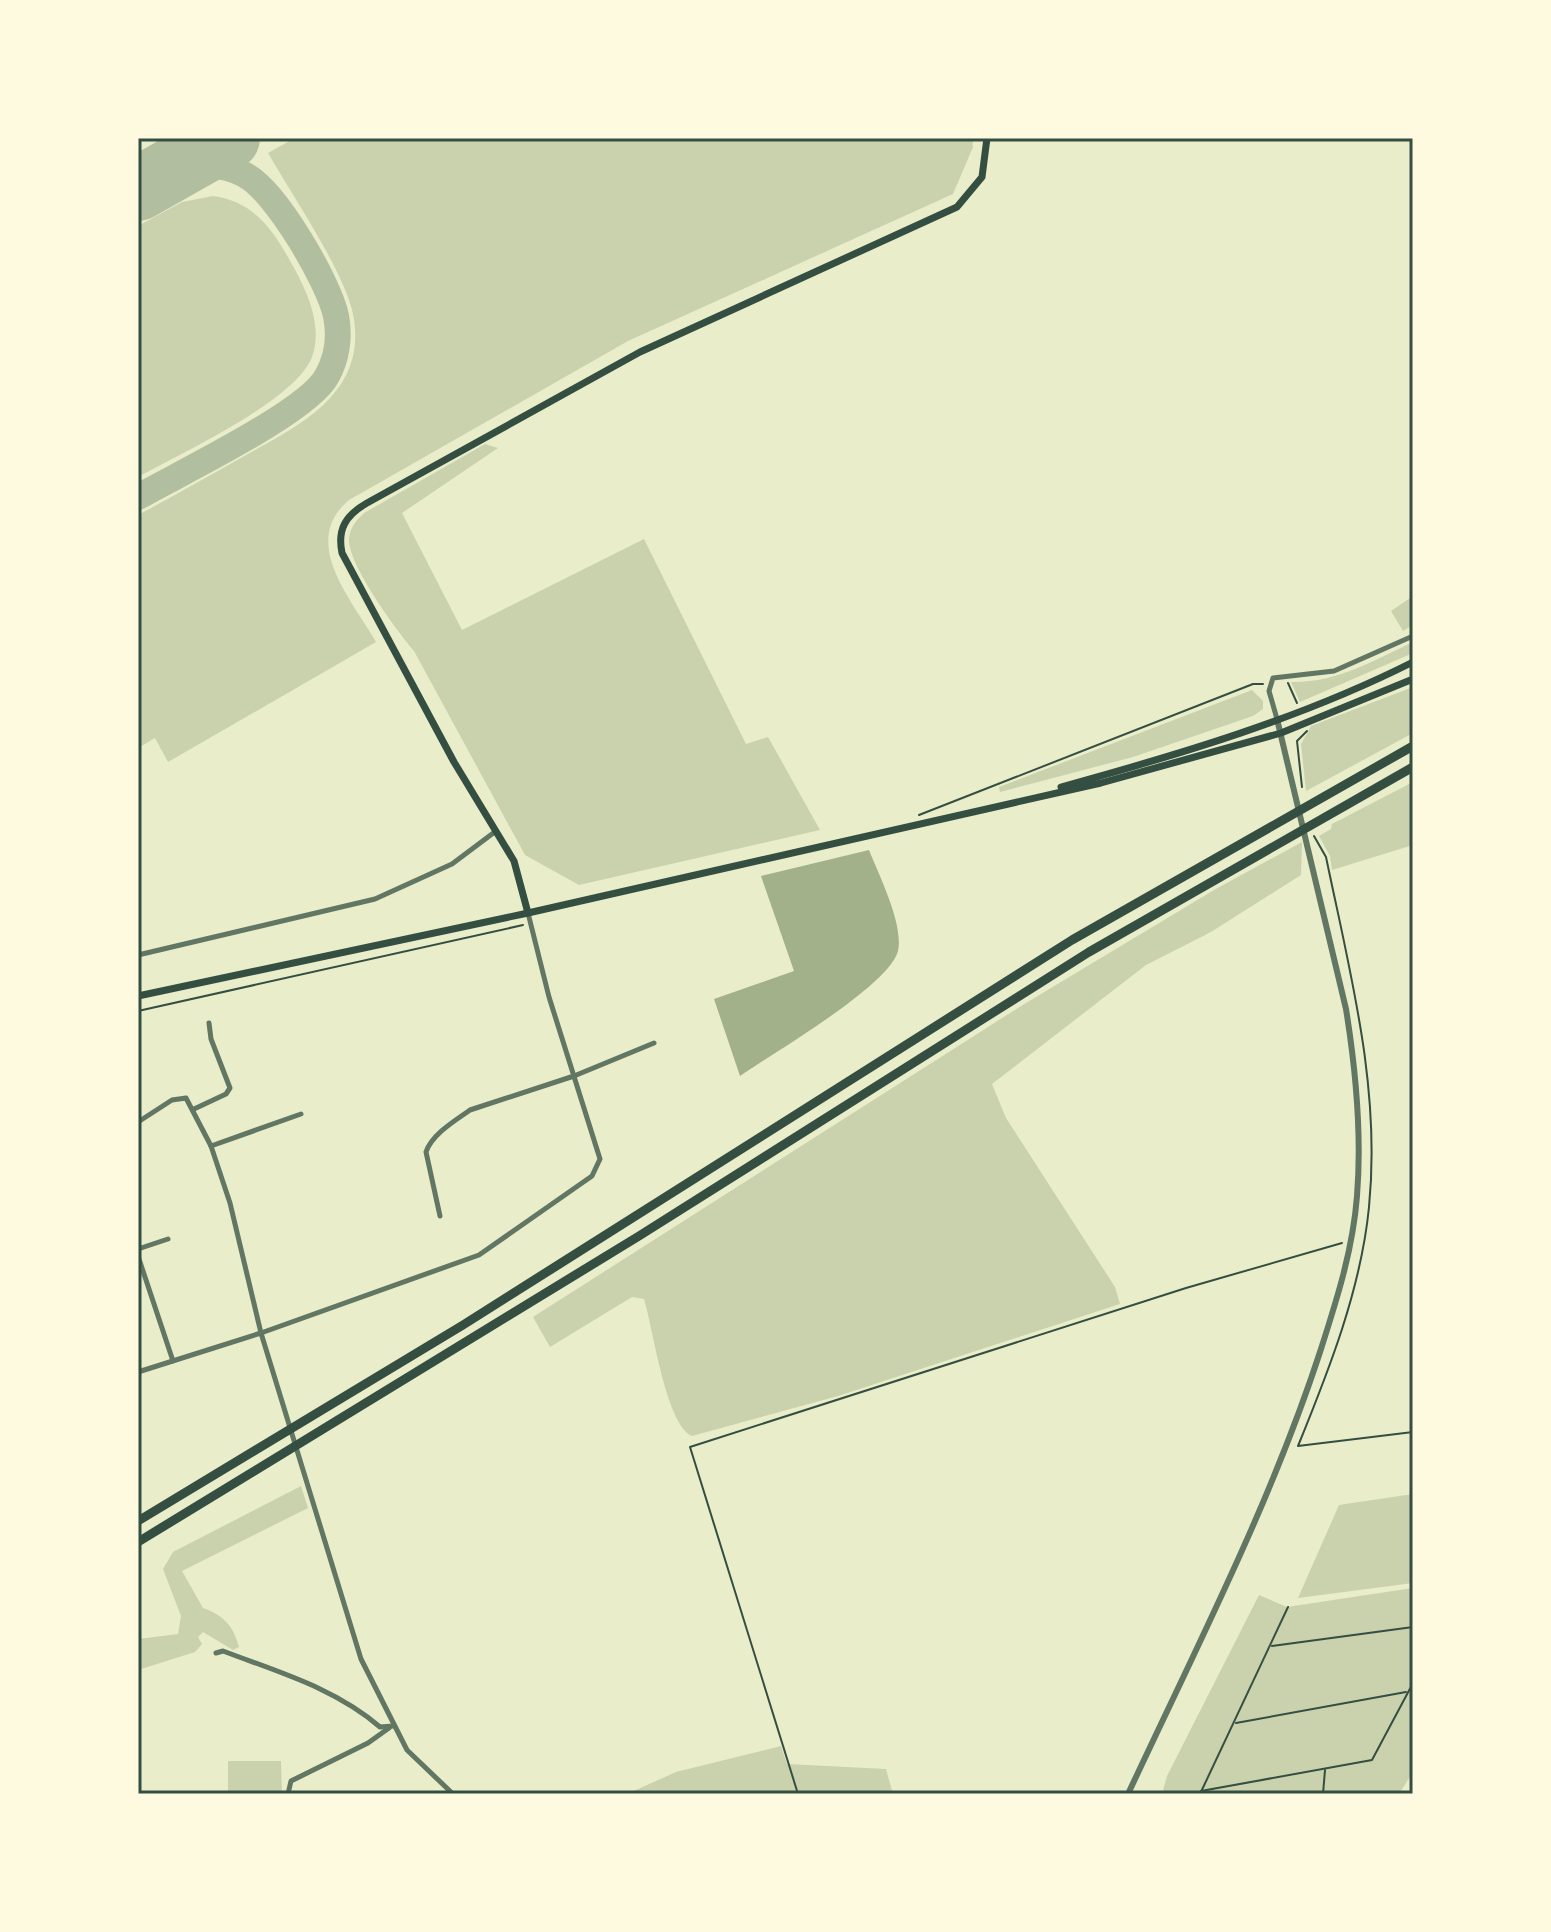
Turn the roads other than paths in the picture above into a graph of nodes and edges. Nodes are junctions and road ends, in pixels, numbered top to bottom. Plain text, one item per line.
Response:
1 (987, 138) edge
2 (1413, 636) edge
3 (1413, 662) edge
4 (1413, 679) edge
5 (1277, 719) junction
6 (1281, 733) junction
7 (1413, 746) edge
8 (1413, 767) edge
9 (990, 806) junction
10 (497, 830) junction
11 (528, 913) junction
12 (138, 955) edge
13 (138, 996) edge
14 (209, 1023) dead end
15 (654, 1043) dead end
16 (574, 1076) junction
17 (194, 1109) junction
18 (301, 1114) dead end
19 (138, 1122) edge
20 (211, 1146) junction
21 (440, 1216) dead end
22 (168, 1239) dead end
23 (138, 1249) edge
24 (138, 1256) edge
25 (261, 1333) junction
26 (173, 1361) junction
27 (138, 1372) edge
28 (138, 1521) edge
29 (138, 1542) edge
30 (216, 1653) dead end
31 (393, 1726) junction
32 (288, 1794) edge
33 (453, 1794) edge
34 (1128, 1794) edge

1 - 10 main road
2 - 5 street
3 - 5 main road
4 - 6 main road
5 - 6 street
5 - 9 main road
6 - 9 main road
6 - 34 street
7 - 28 highway
8 - 29 highway
9 - 11 main road
10 - 11 main road
10 - 12 street
11 - 13 main road
11 - 16 street
14 - 17 street
15 - 16 street
16 - 21 street
16 - 25 street
17 - 19 street
17 - 20 street
18 - 20 street
20 - 25 street
22 - 23 street
24 - 26 street
25 - 26 street
25 - 31 street
26 - 27 street
30 - 31 street
31 - 32 street
31 - 33 street

